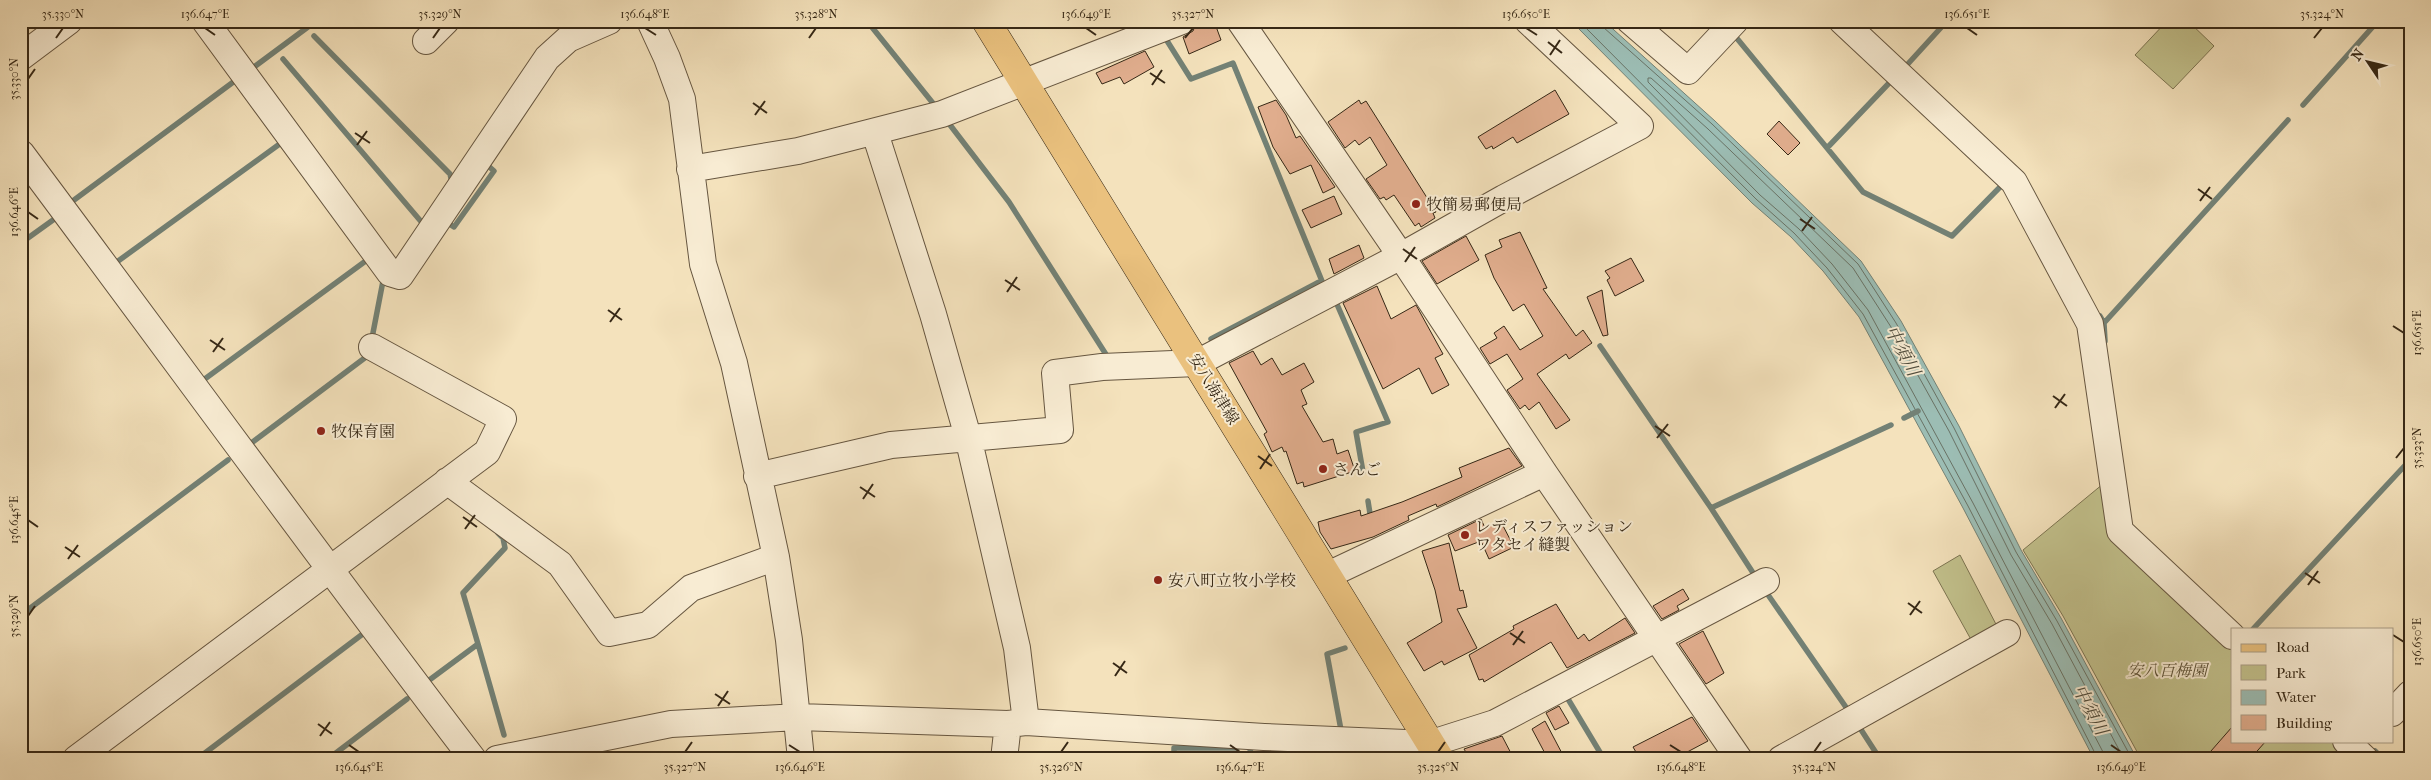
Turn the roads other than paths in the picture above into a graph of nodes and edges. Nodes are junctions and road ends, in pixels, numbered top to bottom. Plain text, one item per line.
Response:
1 (70, 21) edge
2 (205, 21) edge
3 (446, 21) edge
4 (609, 21) edge
5 (650, 21) edge
6 (986, 21) edge
7 (1182, 21) edge
8 (1240, 21) edge
9 (1528, 21) edge
10 (1630, 21) edge
11 (1735, 21) edge
12 (1842, 21) edge
13 (426, 41) dead end
14 (21, 57) edge
15 (1026, 83) junction
16 (875, 132) junction
17 (21, 153) edge
18 (690, 170) junction
19 (1401, 256) junction
20 (372, 346) dead end
21 (1197, 362) junction
22 (968, 436) junction
23 (1544, 473) junction
24 (757, 476) junction
25 (448, 481) junction
26 (776, 556) junction
27 (328, 569) junction
28 (1328, 575) junction
29 (1766, 581) dead end
30 (2007, 633) dead end
31 (2231, 635) edge
32 (1658, 637) junction
33 (2410, 694) edge
34 (2394, 711) edge
35 (798, 717) junction
36 (1017, 723) junction
37 (1261, 748) edge
38 (1435, 751) edge
39 (570, 752) edge
40 (76, 759) edge
41 (473, 759) edge
42 (497, 759) edge
43 (801, 759) edge
44 (1004, 759) edge
45 (1739, 759) edge
46 (1781, 759) edge

1 - 14 street
2 - 4 street
3 - 13 street
5 - 18 street
6 - 15 main road, 安八海津線
7 - 15 street
8 - 19 street
9 - 19 street
10 - 11 street
12 - 31 street
15 - 16 street
15 - 21 main road, 安八海津線
16 - 18 street
16 - 22 street
17 - 27 street
18 - 24 street
19 - 21 street
19 - 23 street
20 - 25 street
21 - 22 street
21 - 28 main road, 安八海津線
22 - 24 street
22 - 36 street
23 - 28 street
23 - 32 street
24 - 26 street
25 - 26 street
25 - 27 street
26 - 35 street
27 - 40 street
27 - 41 street
28 - 38 main road, 安八海津線
29 - 32 street
30 - 46 street
32 - 38 street
32 - 45 street
33 - 34 street
35 - 36 street
35 - 39 street
35 - 43 street
36 - 37 street
36 - 44 street
37 - 38 street
39 - 42 street

